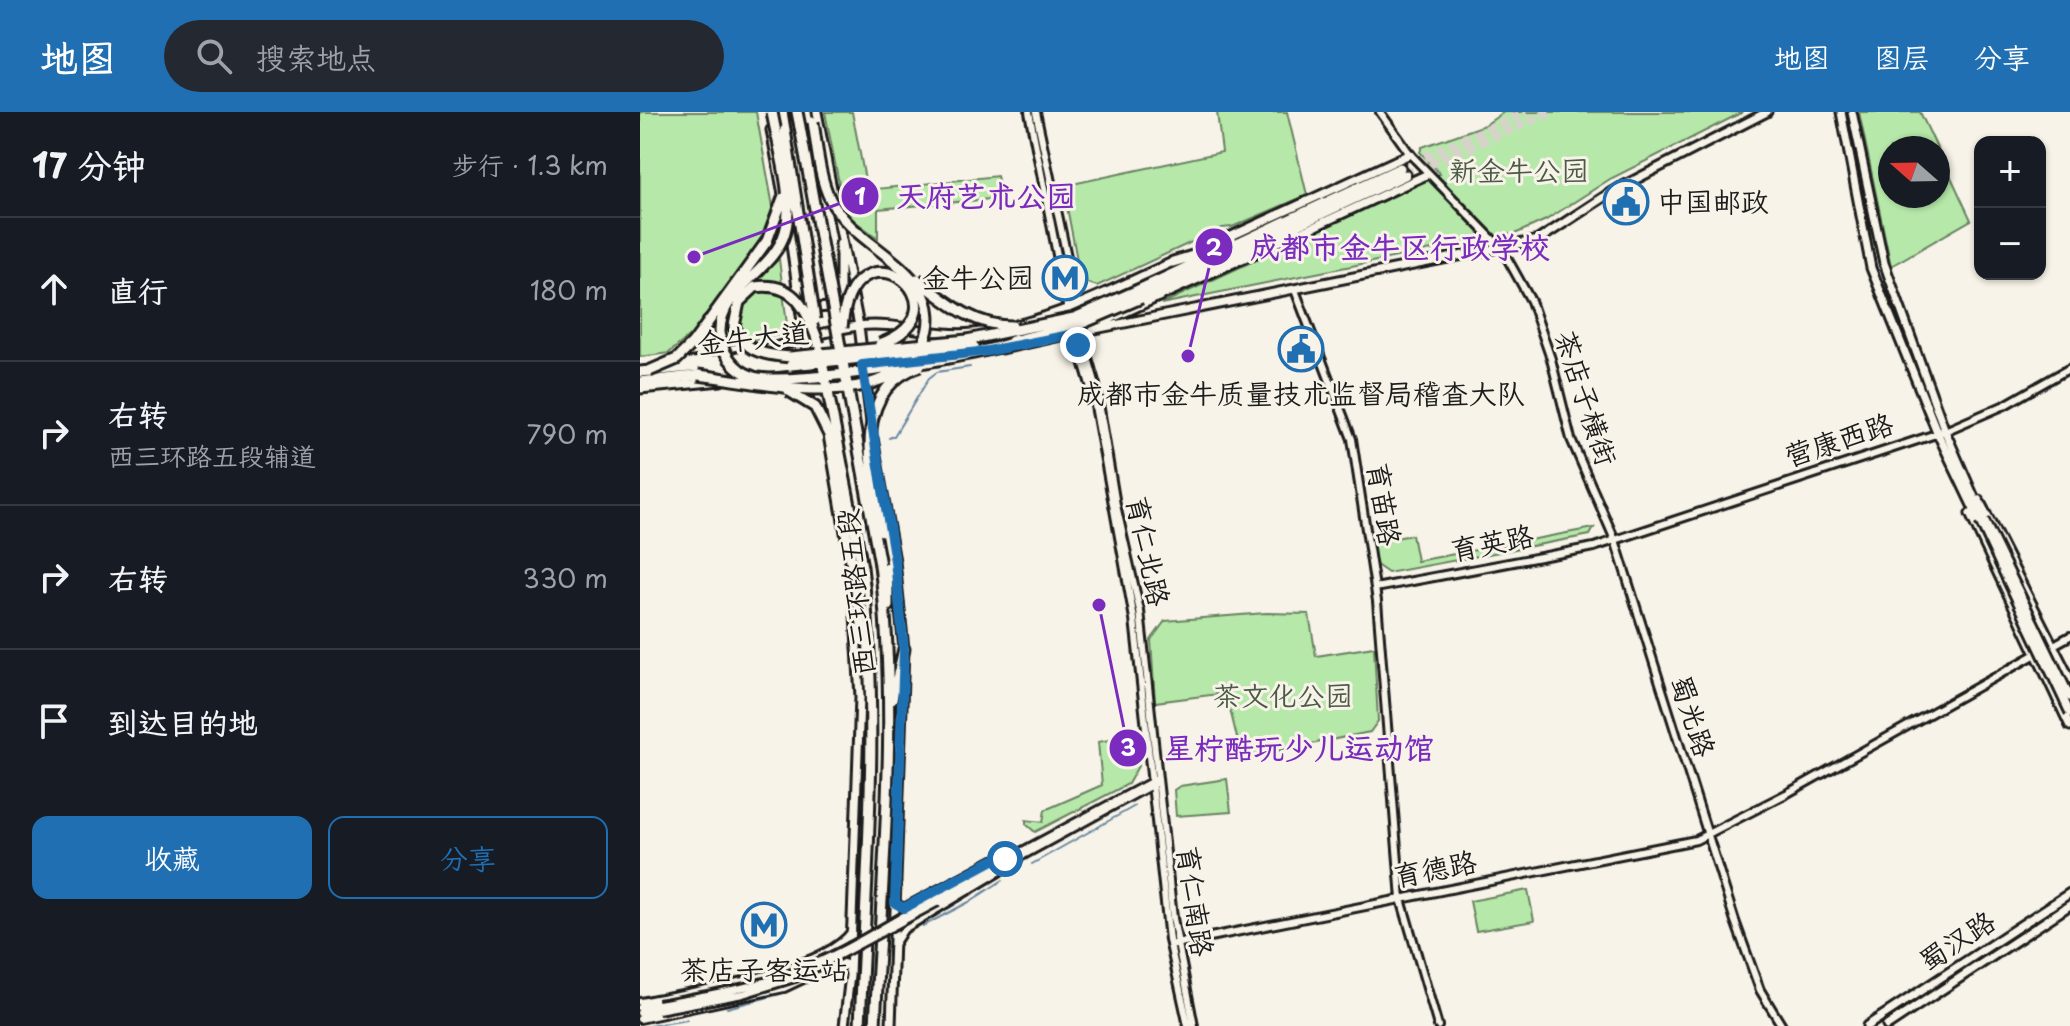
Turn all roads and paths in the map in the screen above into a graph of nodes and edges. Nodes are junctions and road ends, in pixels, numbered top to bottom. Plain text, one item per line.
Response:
1 (770, 112) edge
2 (782, 112) edge
3 (797, 112) edge
4 (1029, 112) edge
5 (1036, 112) edge
6 (1380, 112) edge
7 (1767, 112) edge
8 (1841, 112) edge
9 (1852, 112) edge
10 (814, 115) edge
11 (1410, 154) junction
12 (1428, 174) junction
13 (784, 179) junction
14 (1299, 234) junction
15 (841, 235) junction
16 (1239, 242) junction
17 (1502, 249) junction
18 (1173, 262) junction
19 (1211, 264) junction
20 (903, 269) junction
21 (797, 275) junction
22 (1295, 290) junction
23 (1139, 294) junction
24 (1077, 305) junction
25 (1068, 311) junction
26 (859, 326) junction
27 (1032, 326) junction
28 (1077, 333) junction
29 (804, 336) junction
30 (1017, 341) junction
31 (841, 343) junction
32 (819, 344) junction
33 (790, 357) junction
34 (867, 357) junction
35 (948, 357) junction
36 (885, 362) joint
37 (2070, 368) edge
38 (643, 370) edge
39 (814, 372) junction
40 (698, 375) junction
41 (640, 382) edge
42 (778, 387) junction
43 (640, 389) edge
44 (820, 398) junction
45 (868, 408) junction
46 (1941, 432) junction
47 (1966, 489) junction
48 (1982, 521) junction
49 (1615, 540) junction
50 (1375, 588) junction
51 (1636, 610) joint
52 (887, 621) junction
53 (2070, 636) edge
54 (2055, 645) junction
55 (904, 649) junction
56 (2037, 653) junction
57 (2070, 679) edge
58 (2070, 697) edge
59 (870, 707) junction
60 (889, 711) junction
61 (2070, 713) edge
62 (2070, 726) edge
63 (1154, 781) junction
64 (1708, 835) junction
65 (1006, 862) junction
66 (2070, 893) edge
67 (1401, 899) junction
68 (895, 903) junction
69 (2070, 905) edge
70 (852, 931) junction
71 (895, 943) junction
72 (1173, 944) junction
73 (850, 975) junction
74 (640, 1011) edge
75 (844, 1026) edge
76 (857, 1026) edge
77 (875, 1026) edge
78 (891, 1026) edge
79 (1191, 1026) edge
80 (1438, 1026) edge
81 (1782, 1026) edge
82 (1867, 1026) edge
83 (1887, 1026) edge

1 - 13 highway, bridge
1 - 21 main road
2 - 32 highway, 西三环路五段, bridge
3 - 31 highway, 西三环路五段, bridge
4 - 25 street
5 - 24 street, 育仁南路
6 - 11 street, 茶店子横街
7 - 17 main road
8 - 46 main road
9 - 46 main road
10 - 15 main road
10 - 20 highway, bridge
11 - 12 street, 茶店子横街
11 - 18 main road
12 - 14 main road
12 - 17 street, 茶店子横街
13 - 35 highway, bridge
13 - 38 highway, bridge
14 - 19 highway
14 - 28 main road
15 - 21 main road
15 - 26 main road
16 - 18 highway
16 - 19 highway
16 - 23 highway
17 - 22 main road
17 - 49 street, 茶店子横街
18 - 24 main road
19 - 23 highway
20 - 27 highway, bridge
20 - 42 highway, bridge
21 - 29 main road
22 - 28 main road
22 - 50 street, 育苗路
23 - 27 highway, bridge
23 - 30 highway, bridge
24 - 25 main road
24 - 28 street, 育仁南路
25 - 26 main road
25 - 28 main road
26 - 29 main road
26 - 34 main road
27 - 34 highway, bridge
28 - 36 main road
28 - 63 street, 育仁南路
29 - 38 main road
29 - 39 main road
30 - 34 highway, bridge
30 - 35 highway, bridge
31 - 34 highway, bridge
31 - 52 highway, 西三环路五段, bridge
32 - 33 highway, bridge
32 - 59 highway, 西三环路五段, bridge
33 - 34 highway, 金牛大道, bridge
33 - 38 highway, 金牛大道, bridge
34 - 36 street
34 - 39 main road
34 - 40 highway, 金牛大道, bridge
34 - 45 main road
35 - 52 highway, bridge
37 - 46 street, 营康西路
39 - 43 main road
39 - 44 main road
40 - 41 highway, 金牛大道
40 - 42 highway, bridge
42 - 59 highway, bridge
44 - 45 main road
44 - 70 main road
45 - 55 main road
46 - 47 main road
46 - 49 street, 营康西路
47 - 48 main road
47 - 54 main road
47 - 56 main road
48 - 58 main road, bridge
48 - 61 main road, bridge
49 - 50 street, 育英路
49 - 51 street, 茶店子横街
50 - 67 street, 育苗路
51 - 64 street, 蜀光路
52 - 60 highway, 西三环路五段
53 - 54 street, 育德路
54 - 56 street, 育德路
54 - 57 main road
55 - 60 highway
55 - 68 main road
56 - 62 main road
56 - 64 street, 育德路
59 - 76 highway, 西三环路五段
60 - 77 highway, 西三环路五段
63 - 65 street
63 - 72 street, 育仁南路
64 - 67 street, 育德路
64 - 81 street, 蜀光路
65 - 68 street
65 - 71 street
65 - 74 street, bridge
66 - 82 main road, 蜀汉路
67 - 72 street, 育德路
67 - 80 street, 育苗路
68 - 71 main road
69 - 83 main road, 蜀汉路
70 - 73 main road
70 - 74 street
71 - 78 main road
72 - 79 street, 育仁南路
73 - 74 street
73 - 75 main road

